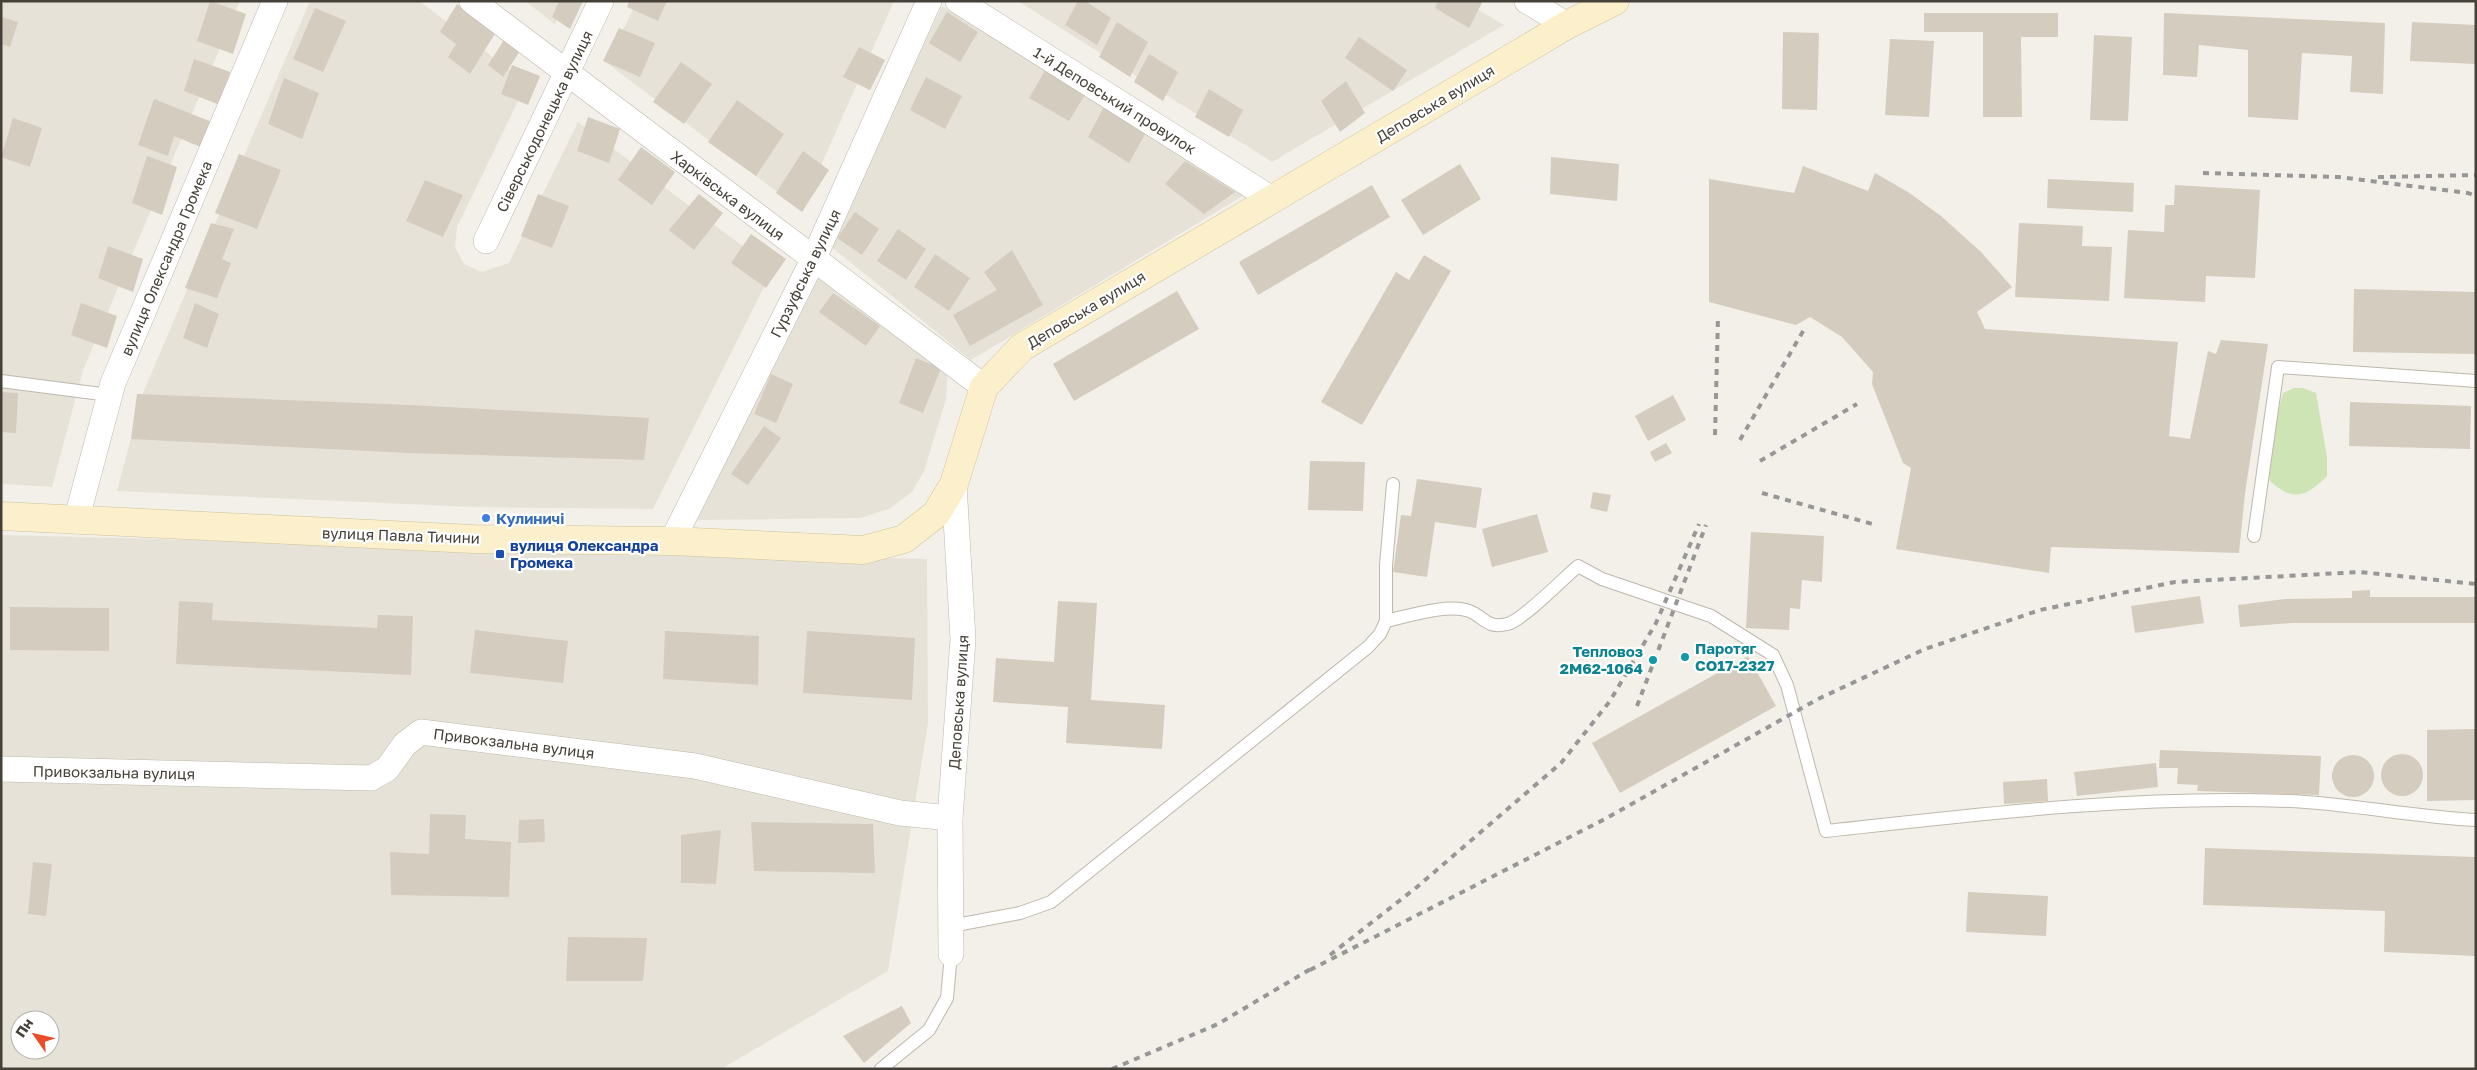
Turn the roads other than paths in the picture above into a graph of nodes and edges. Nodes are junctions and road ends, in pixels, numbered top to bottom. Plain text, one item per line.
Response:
1 (275, 1) edge
2 (472, 1) edge
3 (601, 1) edge
4 (929, 1) edge
5 (958, 1) edge
6 (1527, 1) edge
7 (1615, 1) edge
8 (1567, 24) junction
9 (567, 73) junction
10 (1272, 199) junction
11 (486, 241) dead end
12 (813, 260) junction
13 (1, 381) edge
14 (2476, 381) edge
15 (984, 387) junction
16 (109, 394) junction
17 (954, 484) junction
18 (1393, 484) dead end
19 (1, 516) edge
20 (76, 521) junction
21 (2254, 536) dead end
22 (672, 541) junction
23 (1386, 621) junction
24 (1, 768) edge
25 (950, 818) junction
26 (2476, 820) edge
27 (951, 926) junction
28 (951, 954) joint
29 (881, 1069) edge

1 - 16 street, вулиця Олександра Громека
2 - 9 street, Харківська вулиця
3 - 9 street, Сіверськодонецька вулиця
4 - 12 street, Гурзуфська вулиця
5 - 10 street, 1-й Деповський провулок
6 - 8 street
7 - 8 main road, Деповська вулиця
8 - 10 main road, Деповська вулиця
9 - 11 street, Сіверськодонецька вулиця
9 - 12 street, Харківська вулиця
10 - 15 main road, Деповська вулиця
12 - 15 street, Харківська вулиця
12 - 22 street, Гурзуфська вулиця
13 - 16 lane
14 - 21 lane
15 - 17 main road, Деповська вулиця
16 - 20 street, вулиця Олександра Громека
17 - 22 main road, вулиця Павла Тичини
17 - 25 street, Деповська вулиця
18 - 23 lane
19 - 20 main road, вулиця Павла Тичини
20 - 22 main road, вулиця Павла Тичини
23 - 26 lane
23 - 27 lane
24 - 25 street, Привокзальна вулиця
25 - 27 street, Деповська вулиця
27 - 28 street, Деповська вулиця
28 - 29 lane

